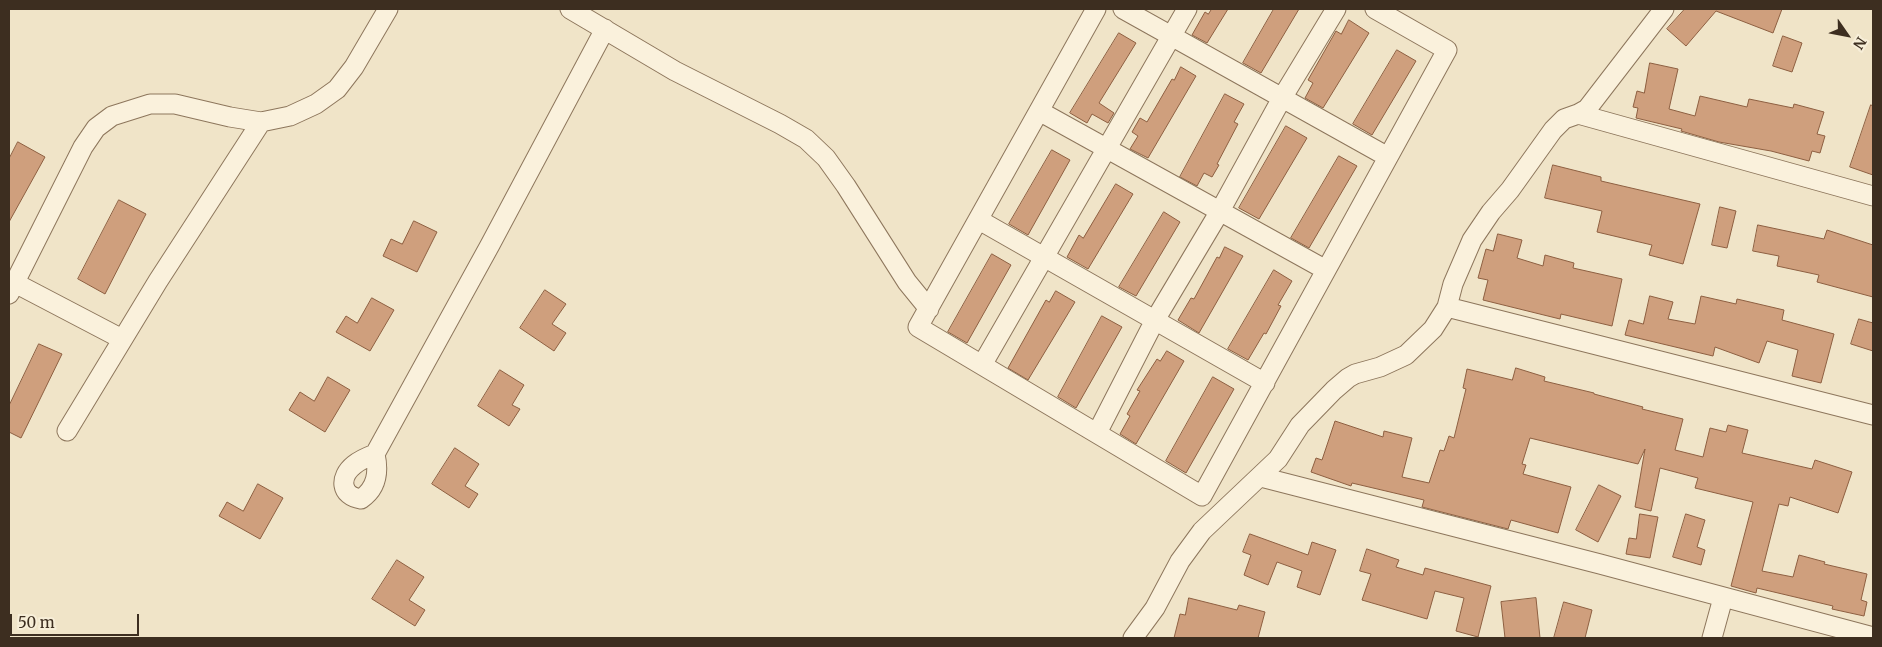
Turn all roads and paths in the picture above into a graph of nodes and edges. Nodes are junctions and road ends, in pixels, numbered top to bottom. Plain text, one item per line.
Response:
1 (388, 9) edge
2 (570, 9) edge
3 (1096, 9) edge
4 (1123, 9) edge
5 (1188, 9) edge
6 (1336, 9) edge
7 (1375, 9) edge
8 (1664, 9) edge
9 (605, 29) junction
10 (1172, 36) junction
11 (1282, 98) junction
12 (1039, 111) junction
13 (1578, 114) junction
14 (261, 122) junction
15 (1107, 149) junction
16 (1388, 157) junction
17 (1873, 196) edge
18 (1220, 212) junction
19 (979, 220) junction
20 (1045, 257) junction
21 (1326, 270) junction
22 (12, 288) edge
23 (1447, 307) junction
24 (928, 309) junction
25 (1155, 320) junction
26 (122, 339) junction
27 (982, 365) junction
28 (1265, 382) junction
29 (1873, 415) edge
30 (67, 431) dead end
31 (1097, 434) junction
32 (375, 454) dead end
33 (1261, 477) junction
34 (1723, 598) junction
35 (1133, 638) edge
36 (1712, 638) edge
37 (1873, 638) edge

1 - 14 street
2 - 9 street
3 - 12 street
4 - 10 street
5 - 10 street
6 - 11 street
7 - 16 street
8 - 13 street
9 - 24 street
9 - 32 street
10 - 11 street
10 - 15 street
11 - 16 street
11 - 18 street
12 - 15 street
12 - 19 street
13 - 17 street
13 - 23 street
14 - 22 street
14 - 26 street
15 - 18 street
15 - 20 street
16 - 21 street
18 - 21 street
18 - 25 street
19 - 20 street
19 - 24 street
20 - 25 street
20 - 27 street
21 - 28 street
22 - 26 street
23 - 29 street
23 - 33 street
24 - 27 street
25 - 28 street
25 - 31 street
26 - 30 street
27 - 31 street
28 - 31 street
33 - 34 street
33 - 35 street
34 - 36 street
34 - 37 street

